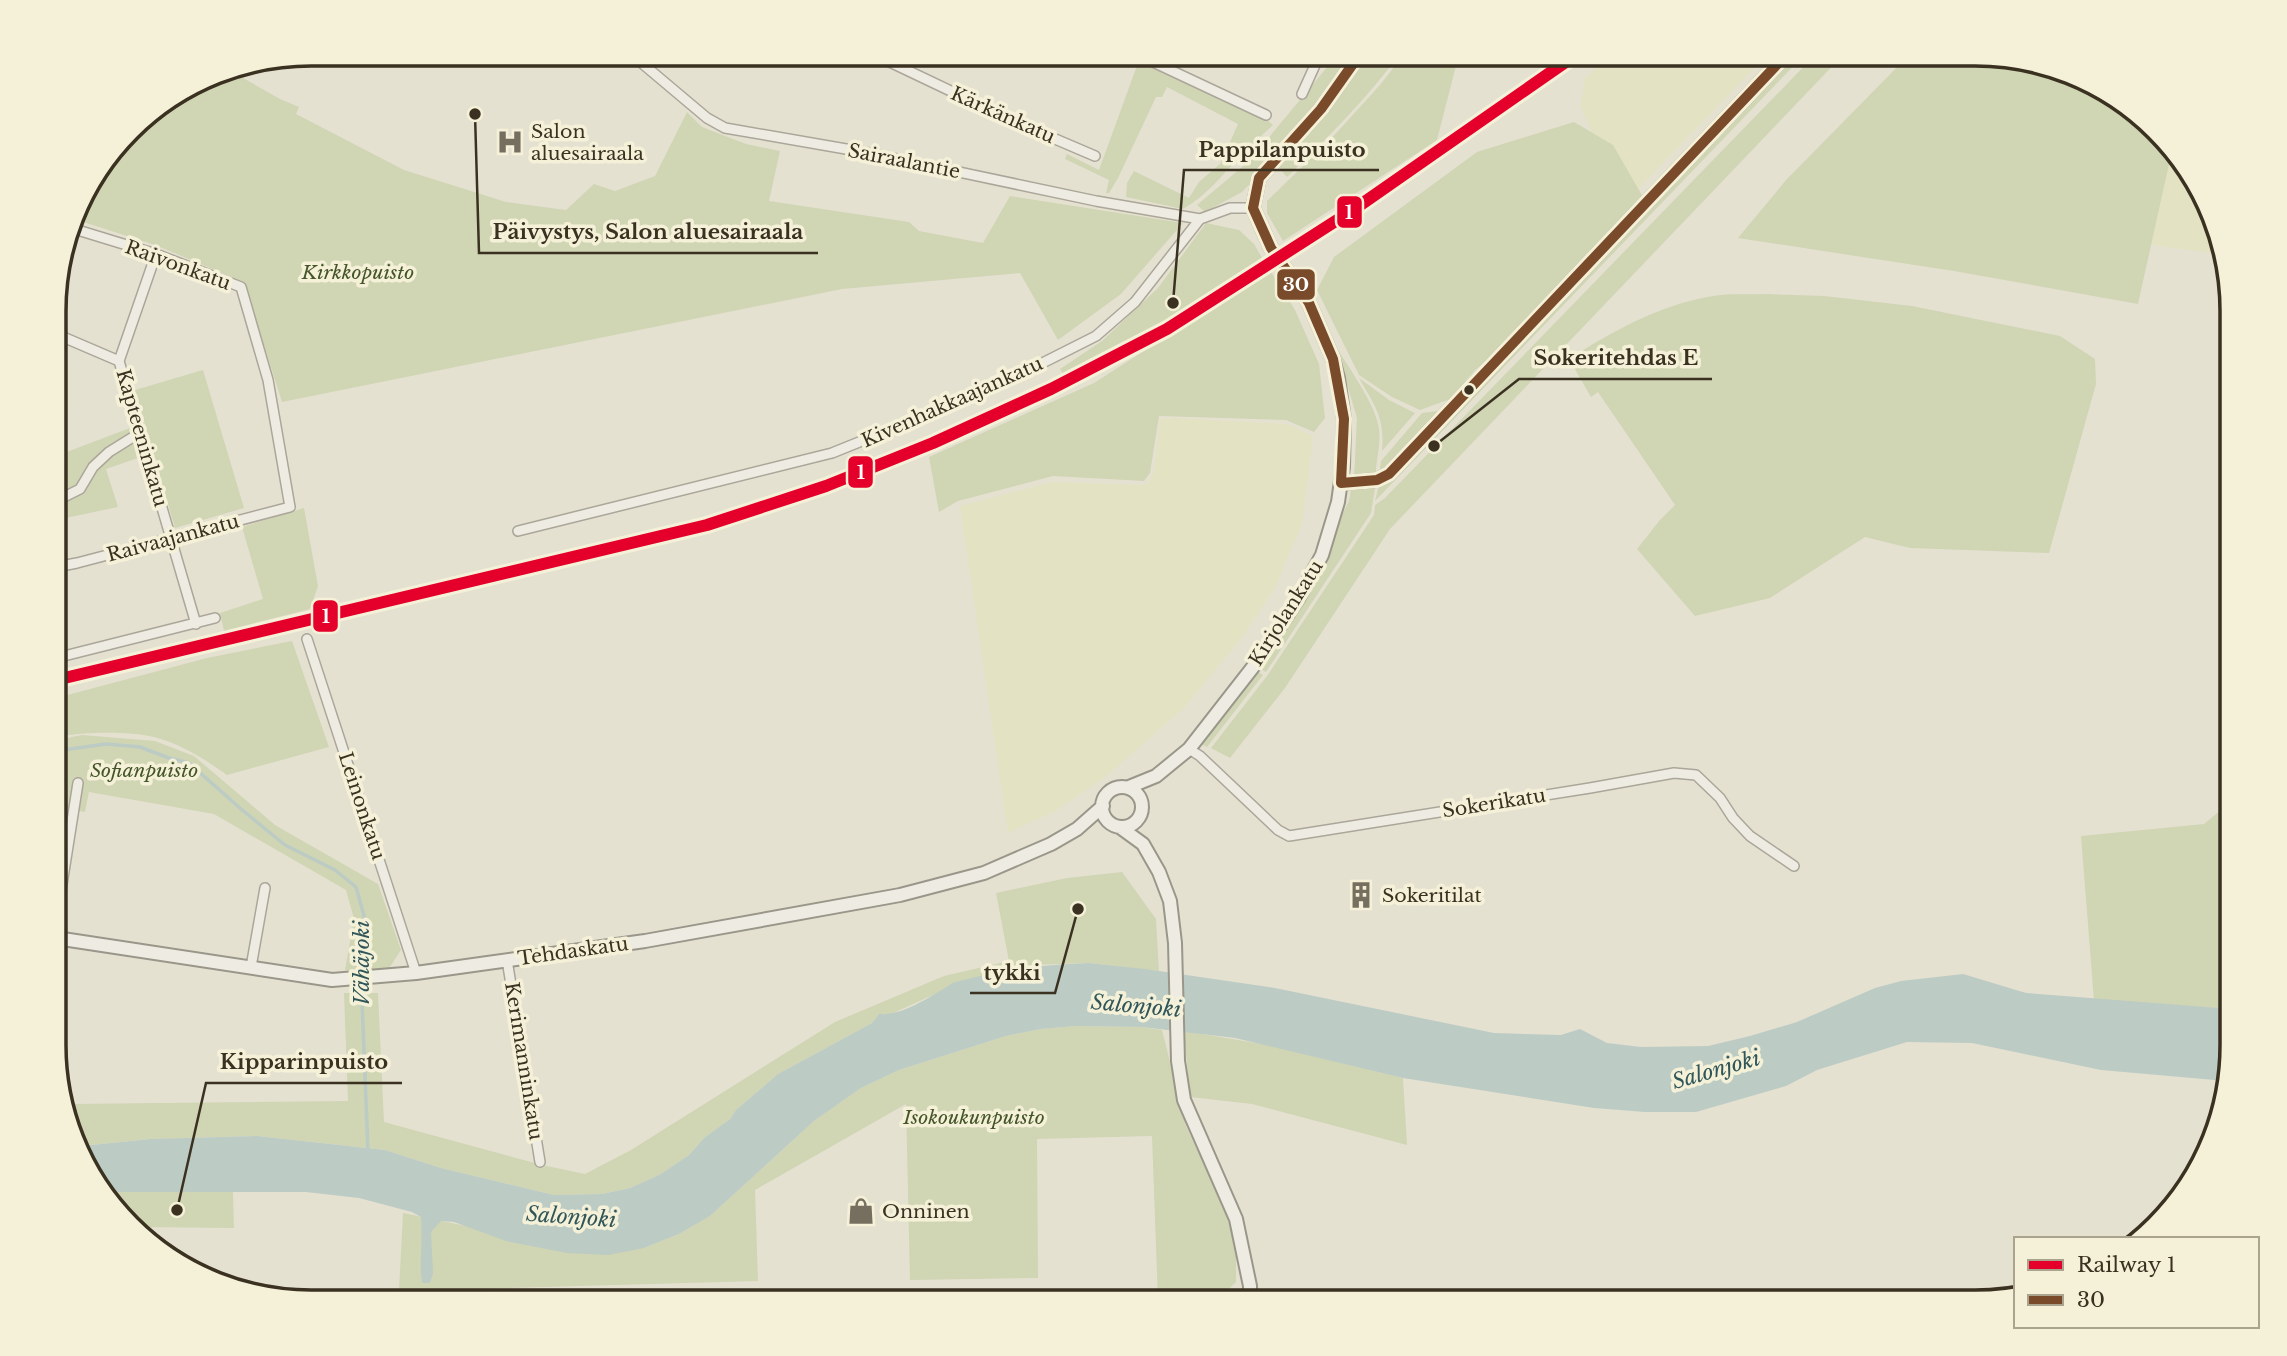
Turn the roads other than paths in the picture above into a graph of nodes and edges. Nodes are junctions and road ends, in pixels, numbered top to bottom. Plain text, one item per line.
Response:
1 (646, 67) edge
2 (900, 67) edge
3 (1164, 67) edge
4 (1314, 67) edge
5 (1351, 67) edge
6 (1775, 67) edge
7 (1302, 94) dead end
8 (1266, 115) dead end
9 (1096, 156) dead end
10 (1253, 208) junction
11 (1200, 219) junction
12 (80, 231) edge
13 (156, 254) junction
14 (66, 338) edge
15 (120, 360) junction
16 (141, 432) junction
17 (1341, 483) junction
18 (66, 496) edge
19 (290, 507) joint
20 (518, 531) dead end
21 (172, 539) junction
22 (66, 565) edge
23 (215, 618) dead end
24 (196, 624) junction
25 (307, 639) dead end
26 (66, 656) edge
27 (1189, 749) junction
28 (1156, 776) junction
29 (78, 783) dead end
30 (1129, 787) junction
31 (1103, 806) junction
32 (1141, 809) junction
33 (1116, 826) junction
34 (1077, 829) junction
35 (1143, 844) junction
36 (66, 859) edge
37 (1794, 866) dead end
38 (265, 888) dead end
39 (66, 939) edge
40 (507, 960) junction
41 (251, 967) junction
42 (416, 973) junction
43 (540, 1162) dead end
44 (1250, 1289) edge

1 - 11 street, Sairaalantie
2 - 9 street, Kärkänkatu
3 - 8 street
4 - 7 street
5 - 10 street
6 - 17 street
10 - 11 street
10 - 17 street, Kirjolankatu
11 - 20 street, Kivenhakkaajankatu
12 - 13 street, Raivonkatu
13 - 15 street, Kapteeninkatu
13 - 19 street, Raivonkatu
14 - 15 street
15 - 16 street, Kapteeninkatu
16 - 18 street
16 - 21 street, Kapteeninkatu
17 - 27 street, Kirjolankatu
19 - 21 street, Raivaajankatu
21 - 22 street, Raivaajankatu
21 - 24 street, Kapteeninkatu
23 - 24 street
24 - 26 street
25 - 42 street, Leinonkatu
27 - 28 street, Kirjolankatu
27 - 37 street, Sokerikatu
28 - 30 street, Kirjolankatu
28 - 32 street, Kirjolankatu
29 - 36 street
30 - 31 street
30 - 32 street
31 - 33 street
31 - 34 street, Tehdaskatu
32 - 33 street
32 - 35 street
33 - 34 street, Tehdaskatu
33 - 35 street
34 - 40 street, Tehdaskatu
35 - 44 street
38 - 41 street
39 - 41 street, Tehdaskatu
40 - 42 street, Tehdaskatu
40 - 43 street, Kerimanninkatu
41 - 42 street, Tehdaskatu

